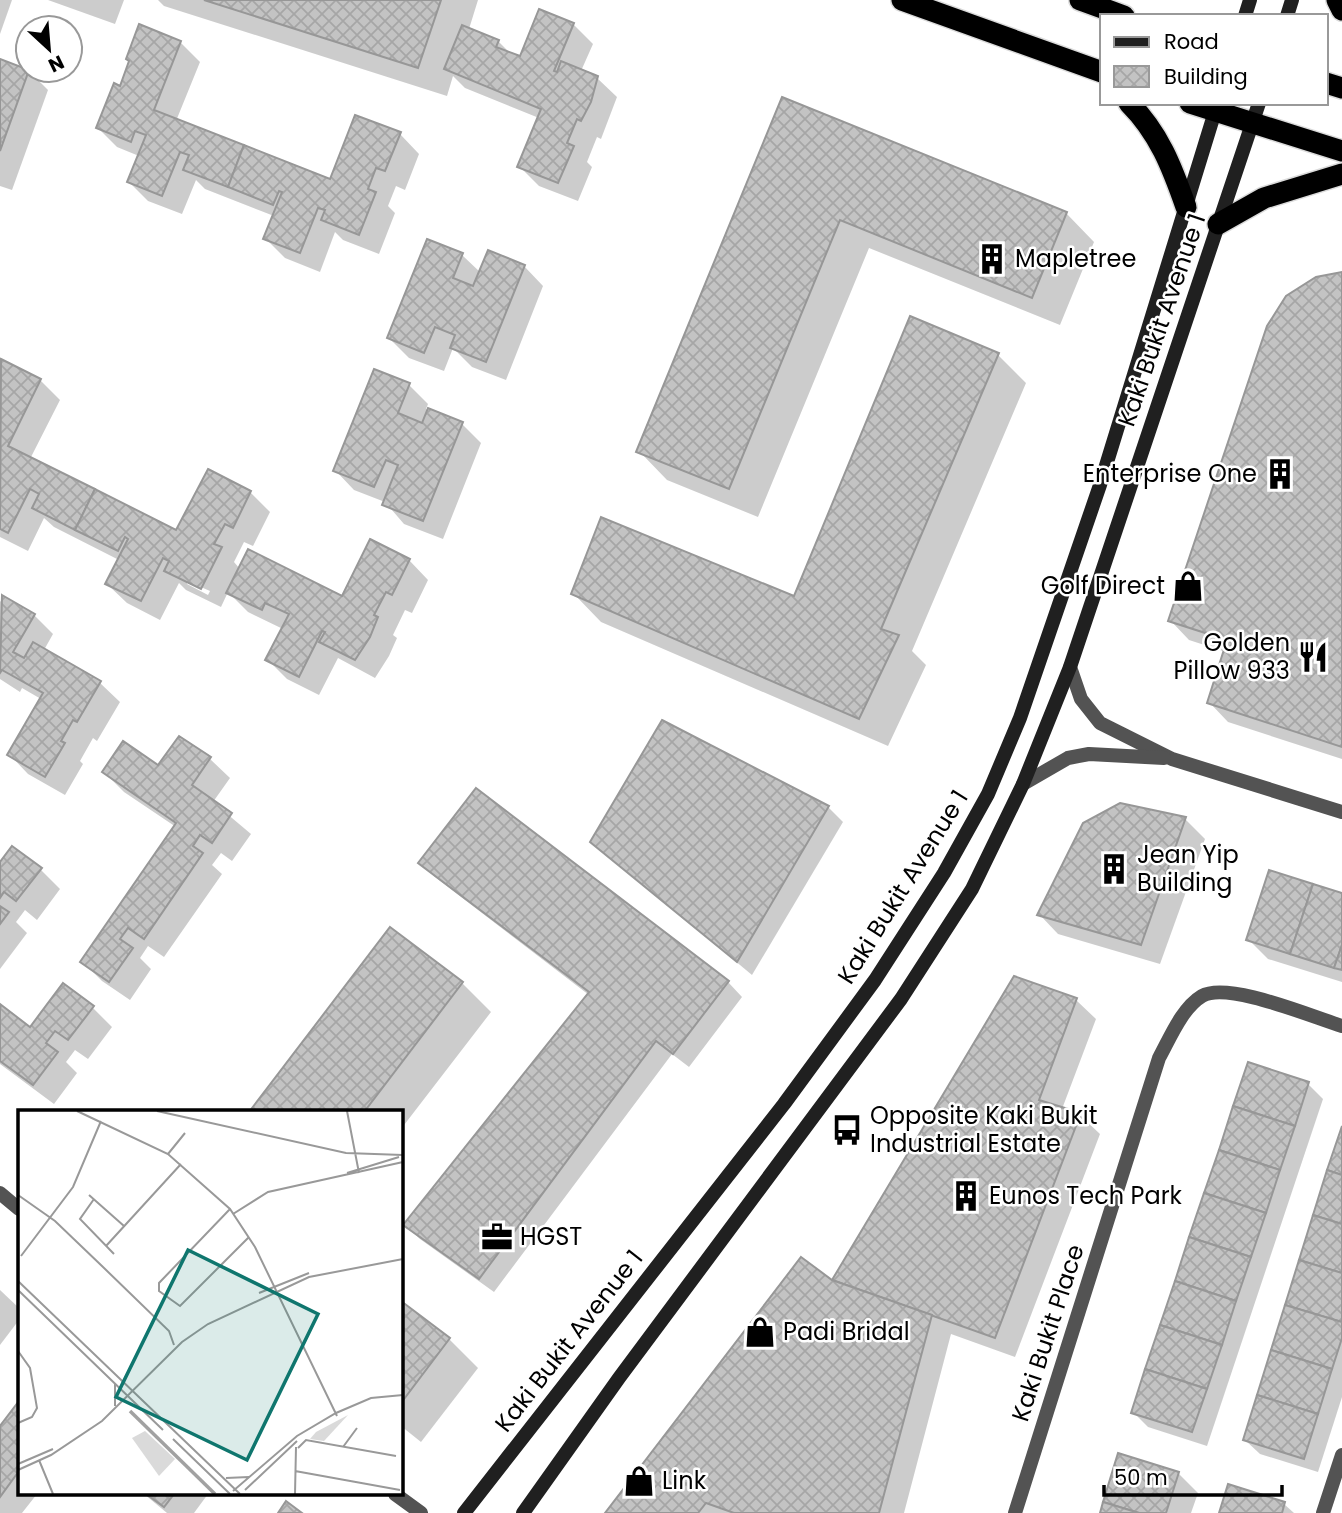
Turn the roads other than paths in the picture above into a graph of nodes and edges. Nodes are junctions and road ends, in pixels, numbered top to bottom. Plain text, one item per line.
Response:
1 (902, 0) edge
2 (1337, 0) edge
3 (1088, 1) edge
4 (1342, 10) edge
5 (1119, 14) edge
6 (1099, 73) edge
7 (1131, 105) edge
8 (1216, 108) edge
9 (1256, 113) edge
10 (1342, 151) edge
11 (1342, 174) edge
12 (1186, 207) junction
13 (1219, 224) junction
14 (1070, 667) junction
15 (1172, 759) junction
16 (1023, 785) junction
17 (1342, 812) edge
18 (1342, 1026) edge
19 (0, 1194) edge
20 (18, 1208) edge
21 (1342, 1455) edge
22 (398, 1496) edge
23 (421, 1513) edge
24 (464, 1513) edge
25 (523, 1513) edge
26 (1015, 1513) edge
27 (1323, 1513) edge

1 - 6 highway
2 - 4 highway
3 - 5 highway
7 - 12 highway
8 - 9 highway
8 - 12 main road, Kaki Bukit Avenue 1
9 - 10 highway
9 - 13 main road, Kaki Bukit Avenue 1
11 - 13 highway
12 - 24 main road, Kaki Bukit Avenue 1
13 - 14 main road, Kaki Bukit Avenue 1
14 - 15 street
14 - 16 main road, Kaki Bukit Avenue 1
15 - 16 street
15 - 17 street
16 - 25 main road, Kaki Bukit Avenue 1
18 - 26 street, Kaki Bukit Place
19 - 20 street
21 - 27 street
22 - 23 street

